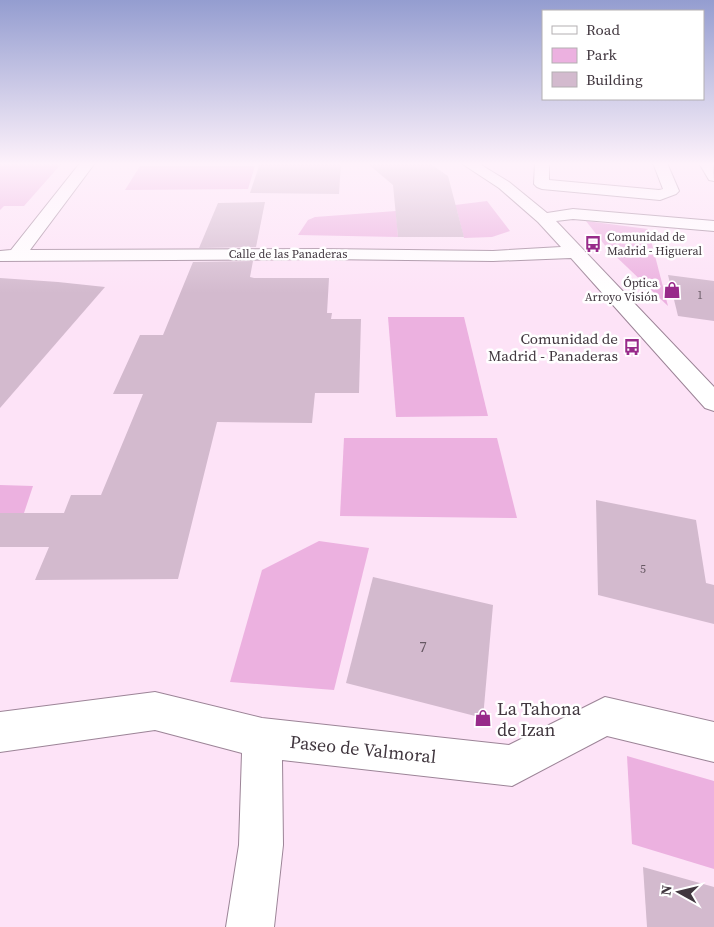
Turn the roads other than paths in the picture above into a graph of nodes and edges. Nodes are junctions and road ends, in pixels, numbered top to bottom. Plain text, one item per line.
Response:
1 (51, 206) edge
2 (530, 206) edge
3 (544, 218) junction
4 (714, 226) edge
5 (576, 252) junction
6 (8, 256) edge
7 (714, 402) edge
8 (0, 732) edge
9 (262, 738) junction
10 (714, 742) edge
11 (250, 927) edge

1 - 6 street
2 - 3 street
3 - 4 street
3 - 5 street
5 - 6 street, Calle de las Panaderas
5 - 7 street
8 - 9 street, Paseo de Valmoral
9 - 10 street, Paseo de Valmoral
9 - 11 street

